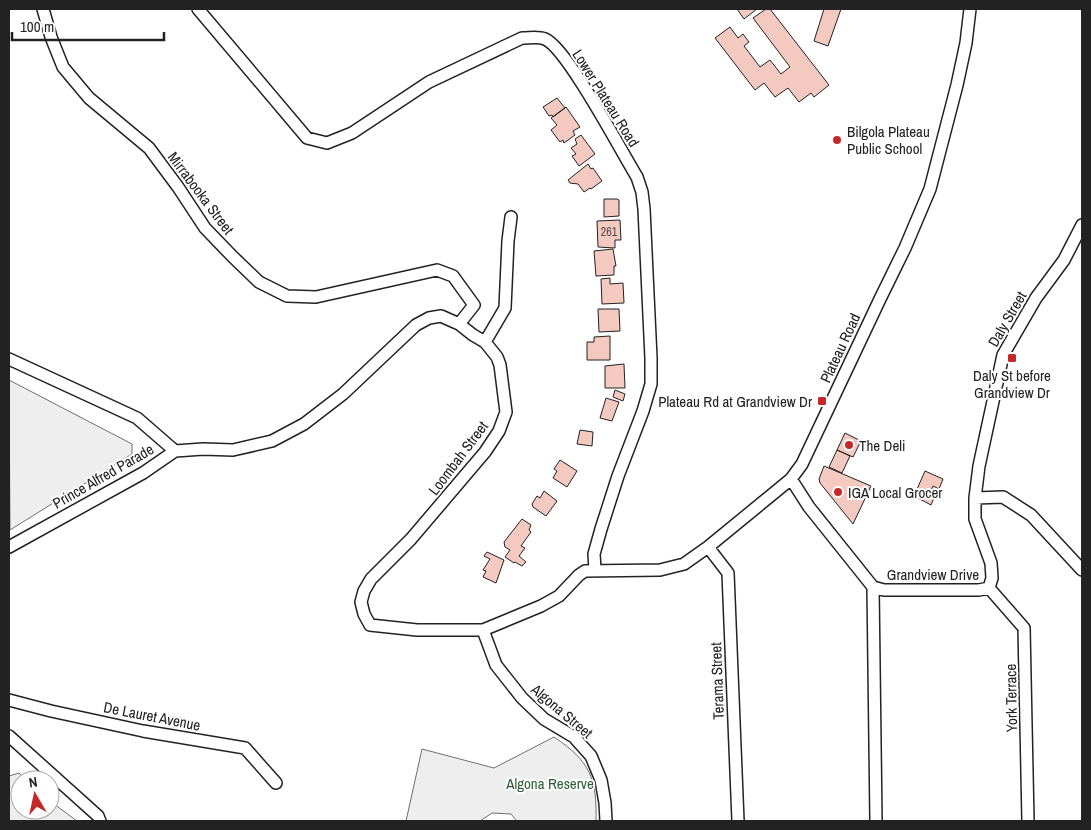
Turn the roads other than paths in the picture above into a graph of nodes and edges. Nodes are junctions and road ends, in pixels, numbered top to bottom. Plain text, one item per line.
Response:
1 (43, 9) edge
2 (198, 9) edge
3 (970, 9) edge
4 (511, 217) dead end
5 (1082, 225) edge
6 (458, 324) junction
7 (485, 342) junction
8 (9, 359) edge
9 (175, 451) junction
10 (791, 479) junction
11 (975, 498) junction
12 (9, 547) edge
13 (708, 547) junction
14 (595, 570) junction
15 (1082, 570) edge
16 (873, 587) junction
17 (989, 588) junction
18 (483, 630) junction
19 (9, 700) edge
20 (9, 736) edge
21 (276, 784) dead end
22 (100, 821) edge
23 (606, 821) edge
24 (738, 821) edge
25 (876, 821) edge
26 (1028, 821) edge

1 - 6 street, Mirrabooka Street
2 - 14 street, Lower Plateau Road
3 - 10 street, Plateau Road
4 - 7 street
5 - 11 street, Daly Street
6 - 7 street, Loombah Street
6 - 9 street, Loombah Street
7 - 18 street, Loombah Street
8 - 9 street, Prince Alfred Parade
9 - 12 street, Prince Alfred Parade
10 - 13 street, Plateau Road
10 - 16 street, Grandview Drive
11 - 15 street
11 - 17 street, Grandview Drive
13 - 14 street, Plateau Road
13 - 24 street, Terama Street
14 - 18 street, Loombah Street
16 - 17 street, Grandview Drive
16 - 25 street
17 - 26 street, York Terrace
18 - 23 street, Algona Street
19 - 21 street, De Lauret Avenue
20 - 22 street

